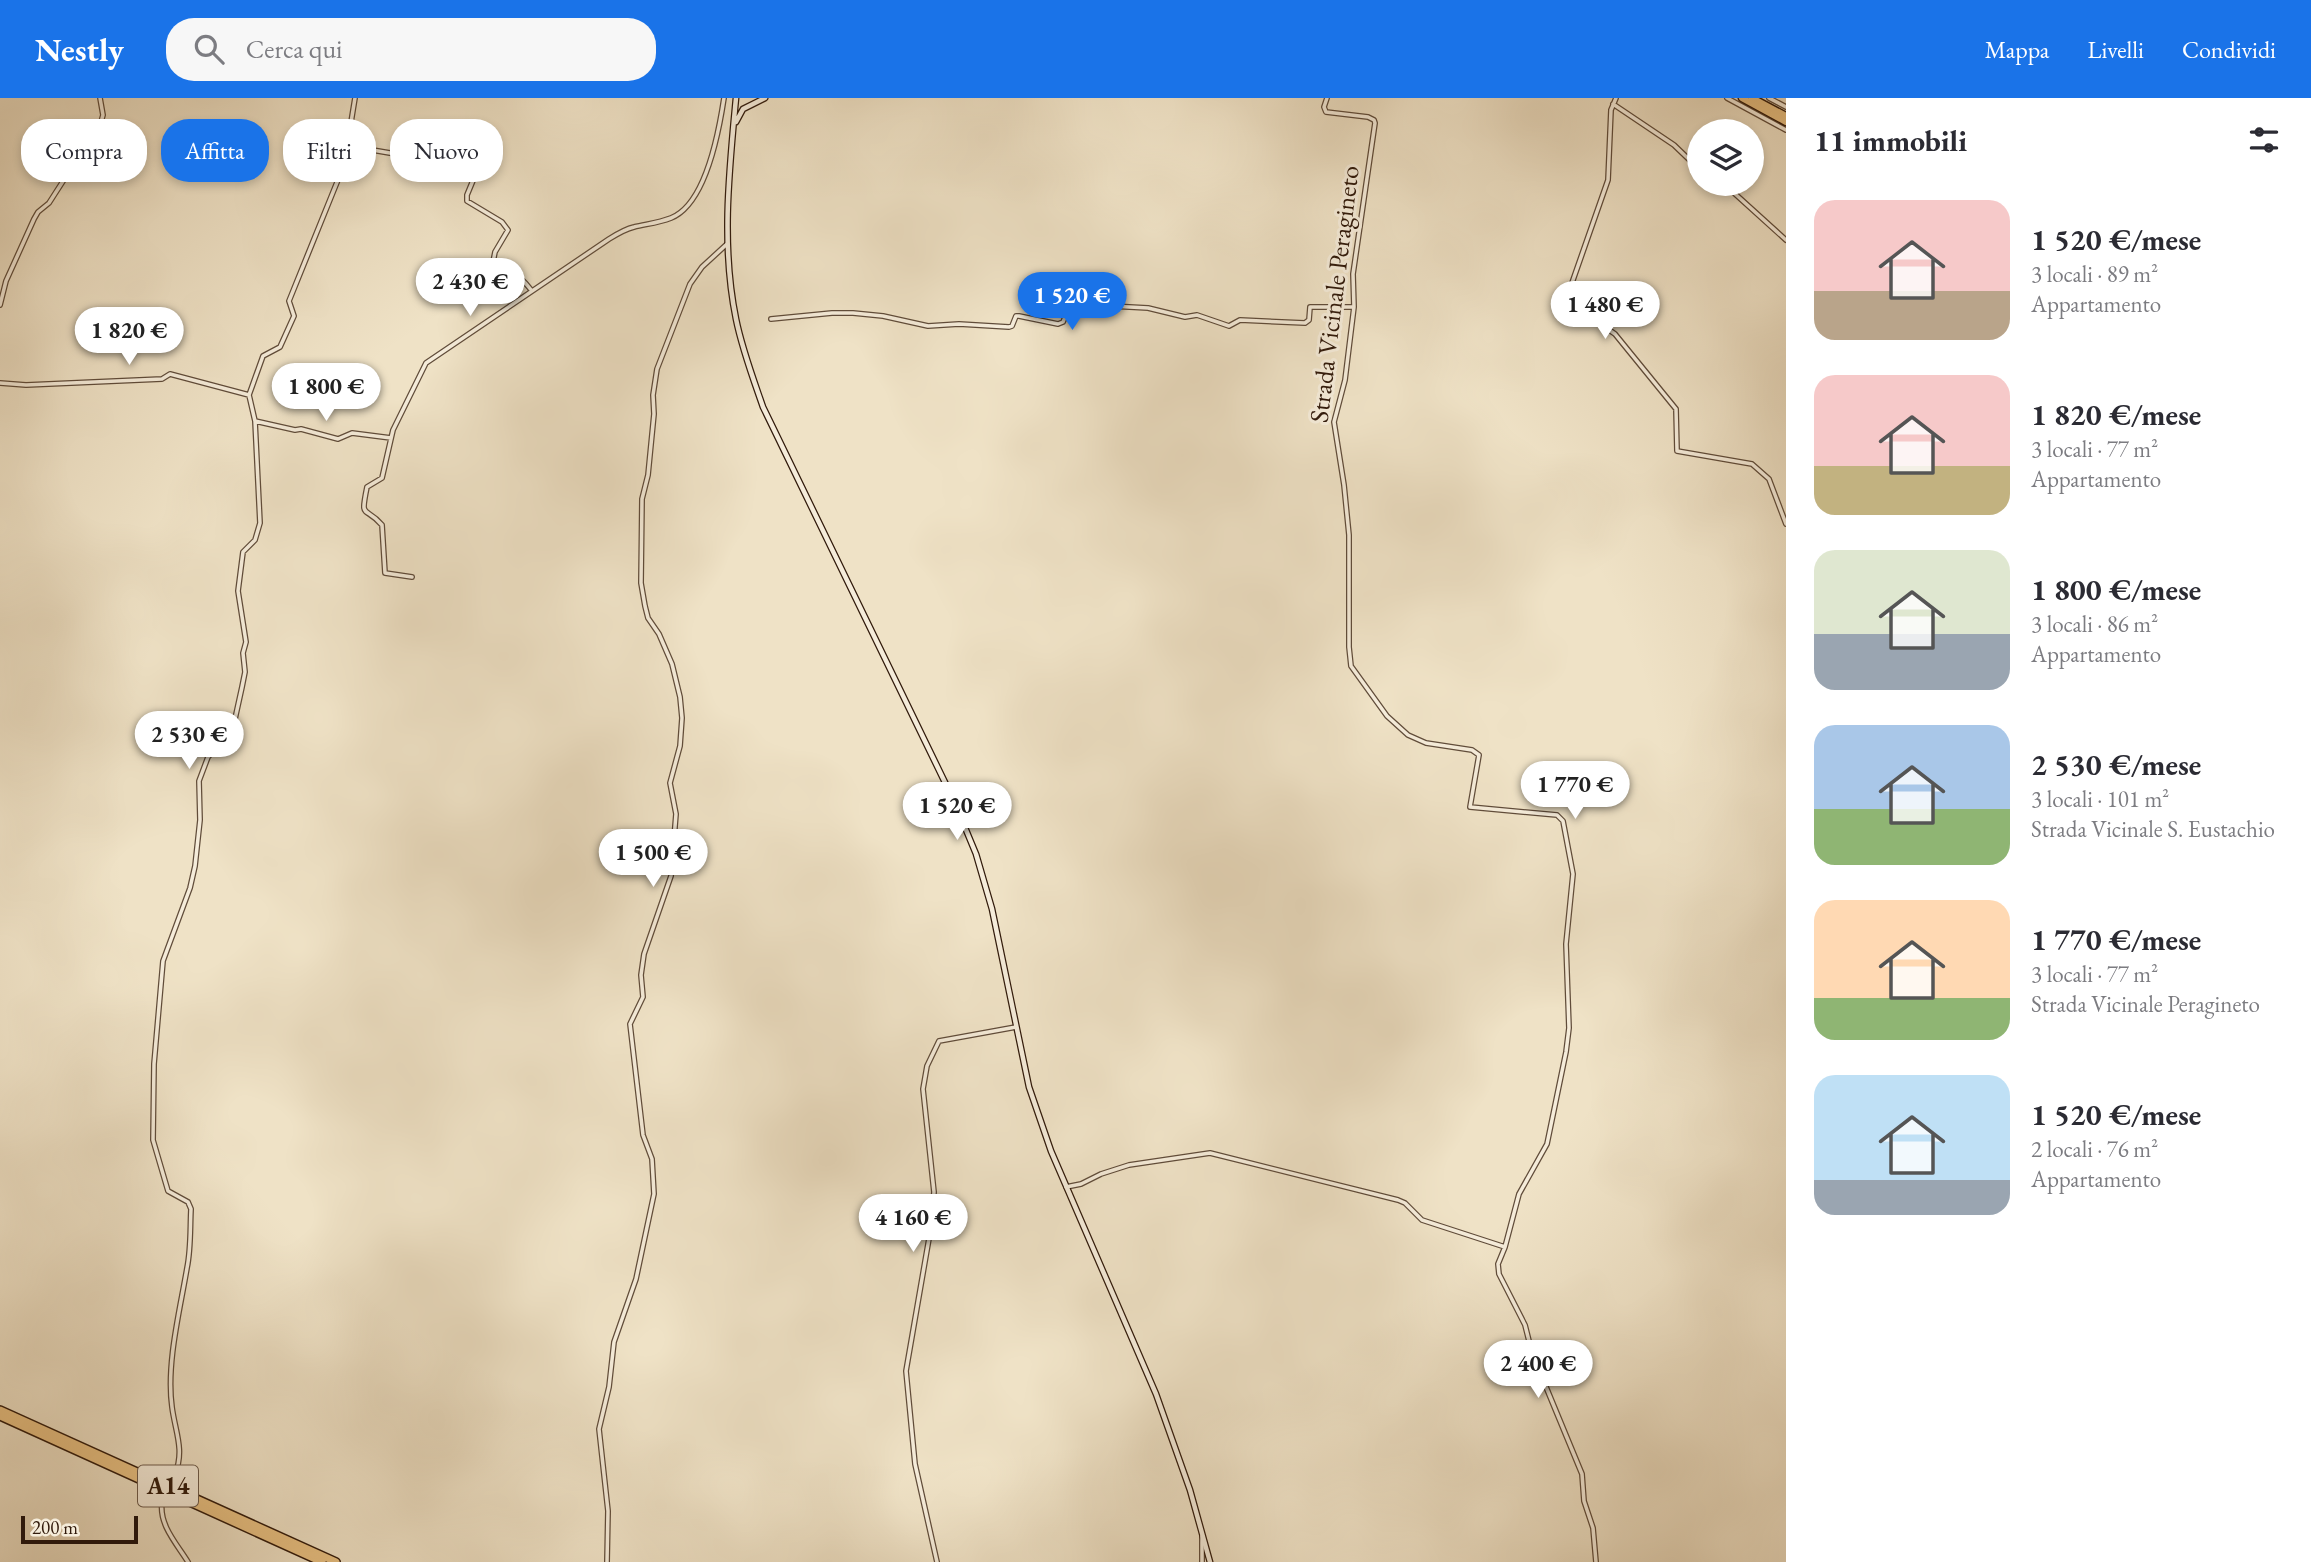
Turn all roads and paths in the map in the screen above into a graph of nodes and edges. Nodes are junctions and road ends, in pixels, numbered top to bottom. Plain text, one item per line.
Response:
1 (100, 98) edge
2 (355, 98) edge
3 (724, 98) edge
4 (736, 98) edge
5 (765, 98) edge
6 (1327, 98) edge
7 (1615, 98) edge
8 (1727, 98) edge
9 (1742, 98) edge
10 (1752, 98) edge
11 (1769, 98) edge
12 (750, 104) junction
13 (1613, 104) junction
14 (1786, 107) edge
15 (1786, 116) edge
16 (352, 119) edge
17 (1786, 122) edge
18 (733, 129) junction
19 (1786, 130) edge
20 (376, 151) edge
21 (1687, 157) edge
22 (339, 182) edge
23 (1737, 196) edge
24 (1786, 240) edge
25 (727, 244) junction
26 (532, 291) junction
27 (0, 305) edge
28 (1354, 307) junction
29 (771, 318) dead end
30 (0, 383) edge
31 (249, 396) junction
32 (255, 421) junction
33 (391, 438) junction
34 (1786, 524) edge
35 (412, 577) dead end
36 (1016, 1027) junction
37 (1066, 1187) junction
38 (1505, 1247) junction
39 (0, 1410) edge
40 (0, 1416) edge
41 (1202, 1535) junction
42 (188, 1562) edge
43 (322, 1562) edge
44 (336, 1562) edge
45 (607, 1562) edge
46 (937, 1562) edge
47 (1202, 1562) edge
48 (1210, 1562) edge
49 (1596, 1562) edge

1 - 27 street
2 - 16 street
3 - 26 street
4 - 12 main road
4 - 18 main road
5 - 12 main road
6 - 28 street, Strada Vicinale Peragineto
7 - 13 street
8 - 19 street
9 - 17 highway
10 - 15 highway
11 - 14 street
12 - 18 main road
13 - 21 street
13 - 34 street
18 - 25 main road
20 - 26 street
22 - 31 street
23 - 24 street
25 - 36 main road
25 - 45 street
26 - 33 street
28 - 29 street
28 - 38 street, Strada Vicinale Peragineto
30 - 31 street
31 - 32 street
32 - 33 street
32 - 42 street, bridge
33 - 35 street
36 - 37 main road
36 - 46 street
37 - 38 street
37 - 41 main road
38 - 49 street
39 - 44 highway, A14
40 - 43 highway, A14
41 - 47 street
41 - 48 main road

